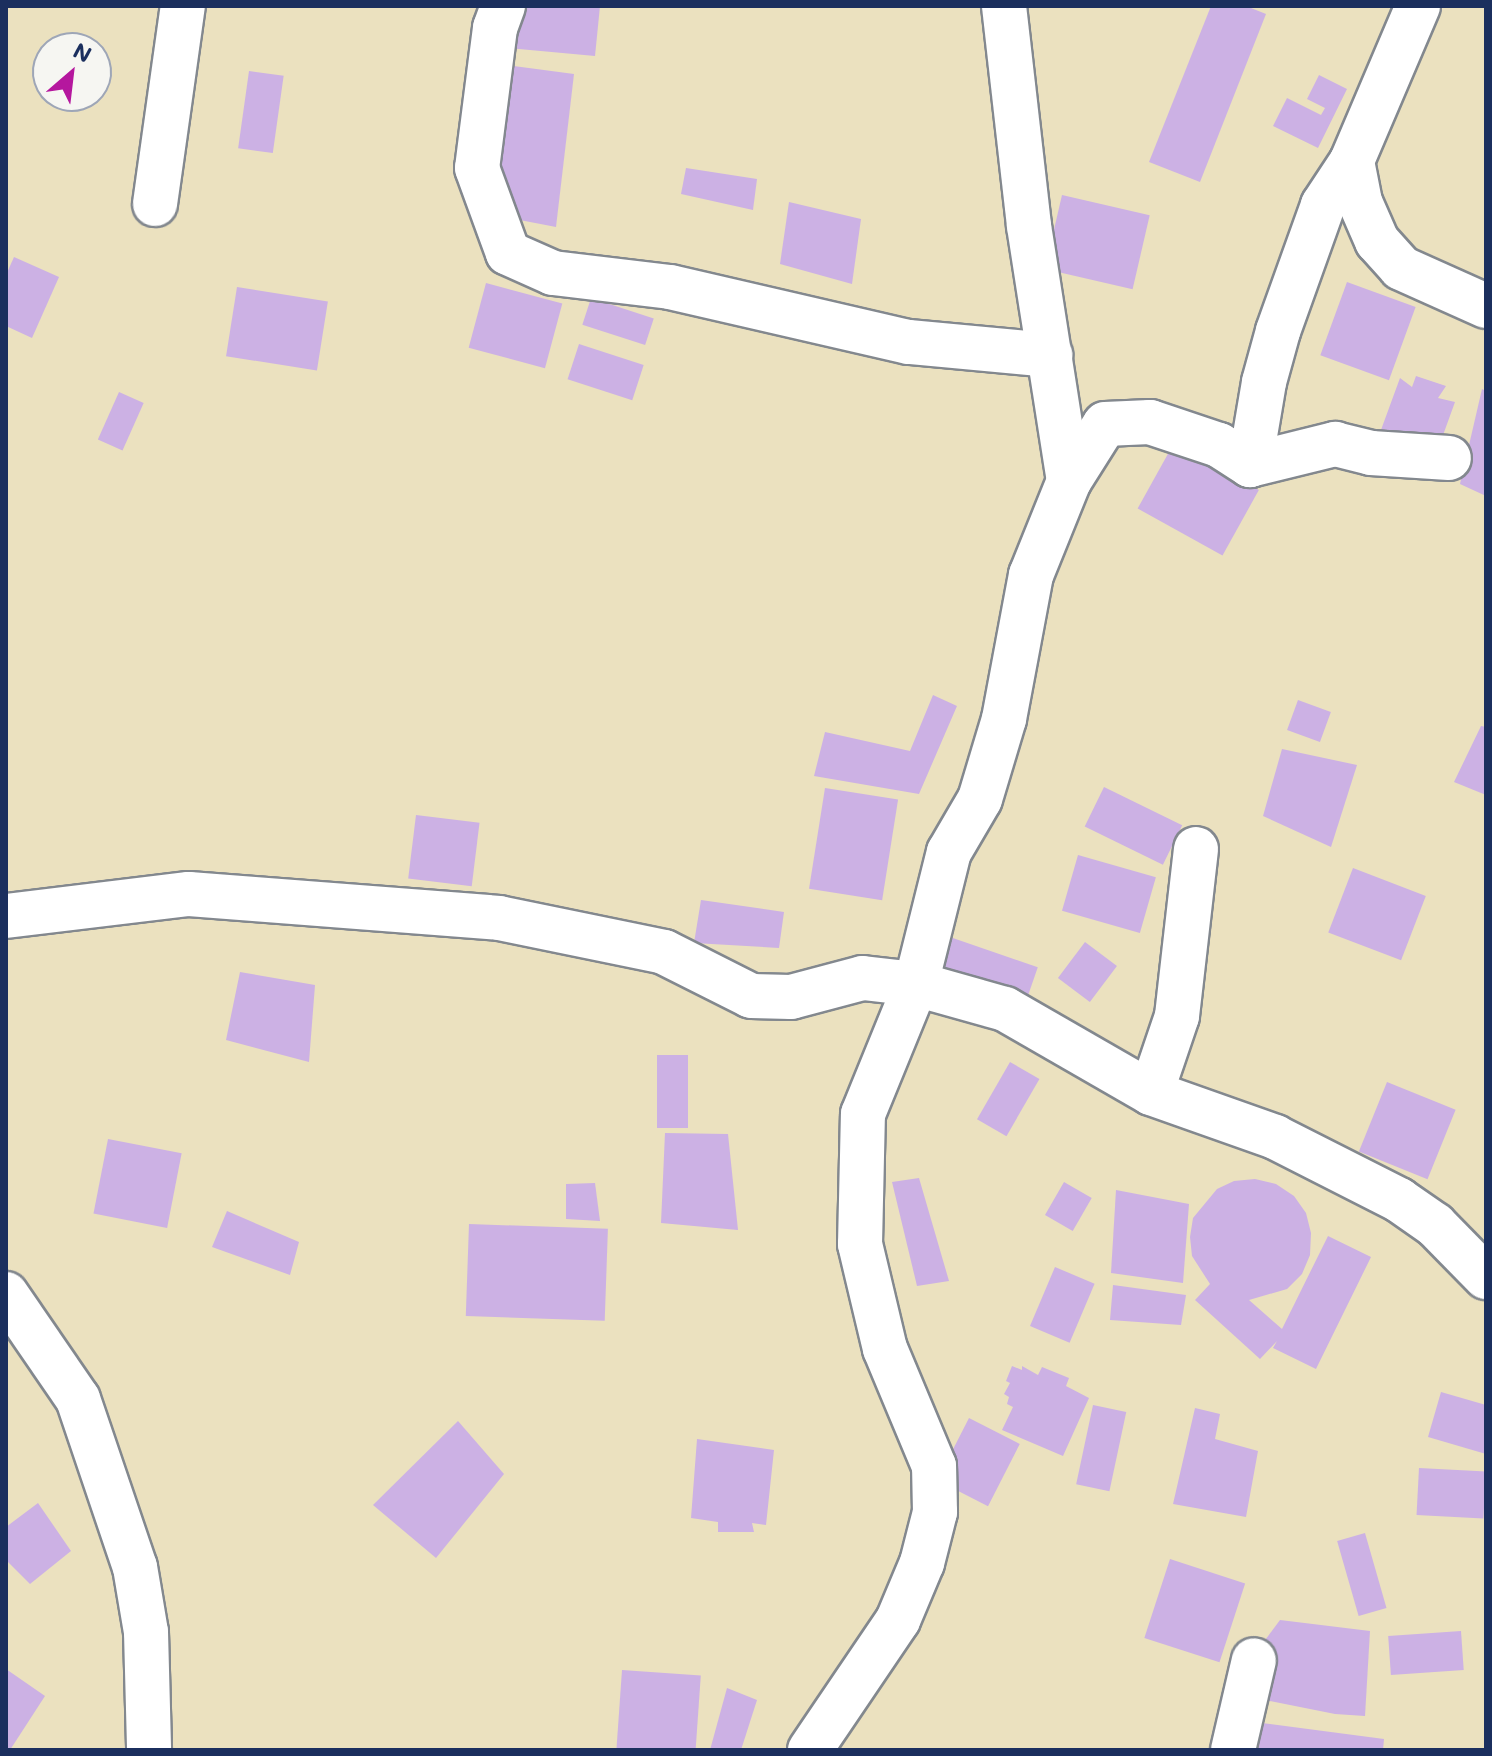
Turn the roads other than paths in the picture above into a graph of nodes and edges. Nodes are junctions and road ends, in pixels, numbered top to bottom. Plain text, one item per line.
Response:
1 (183, 6) edge
2 (503, 6) edge
3 (1004, 6) edge
4 (1418, 6) edge
5 (1352, 161) junction
6 (155, 204) dead end
7 (1486, 306) edge
8 (1050, 355) junction
9 (1449, 458) dead end
10 (1250, 465) junction
11 (1069, 481) junction
12 (1196, 849) dead end
13 (6, 916) edge
14 (916, 984) junction
15 (1151, 1093) junction
16 (1486, 1277) edge
17 (6, 1294) edge
18 (1254, 1660) dead end
19 (149, 1750) edge
20 (810, 1750) edge
21 (1233, 1750) edge

1 - 6 street
2 - 8 street
3 - 8 street
4 - 5 street
5 - 7 street
5 - 10 street
8 - 11 street
9 - 10 street
10 - 11 street
11 - 14 street
12 - 15 street
13 - 14 street
14 - 15 street
14 - 20 street
15 - 16 street
17 - 19 street
18 - 21 street

